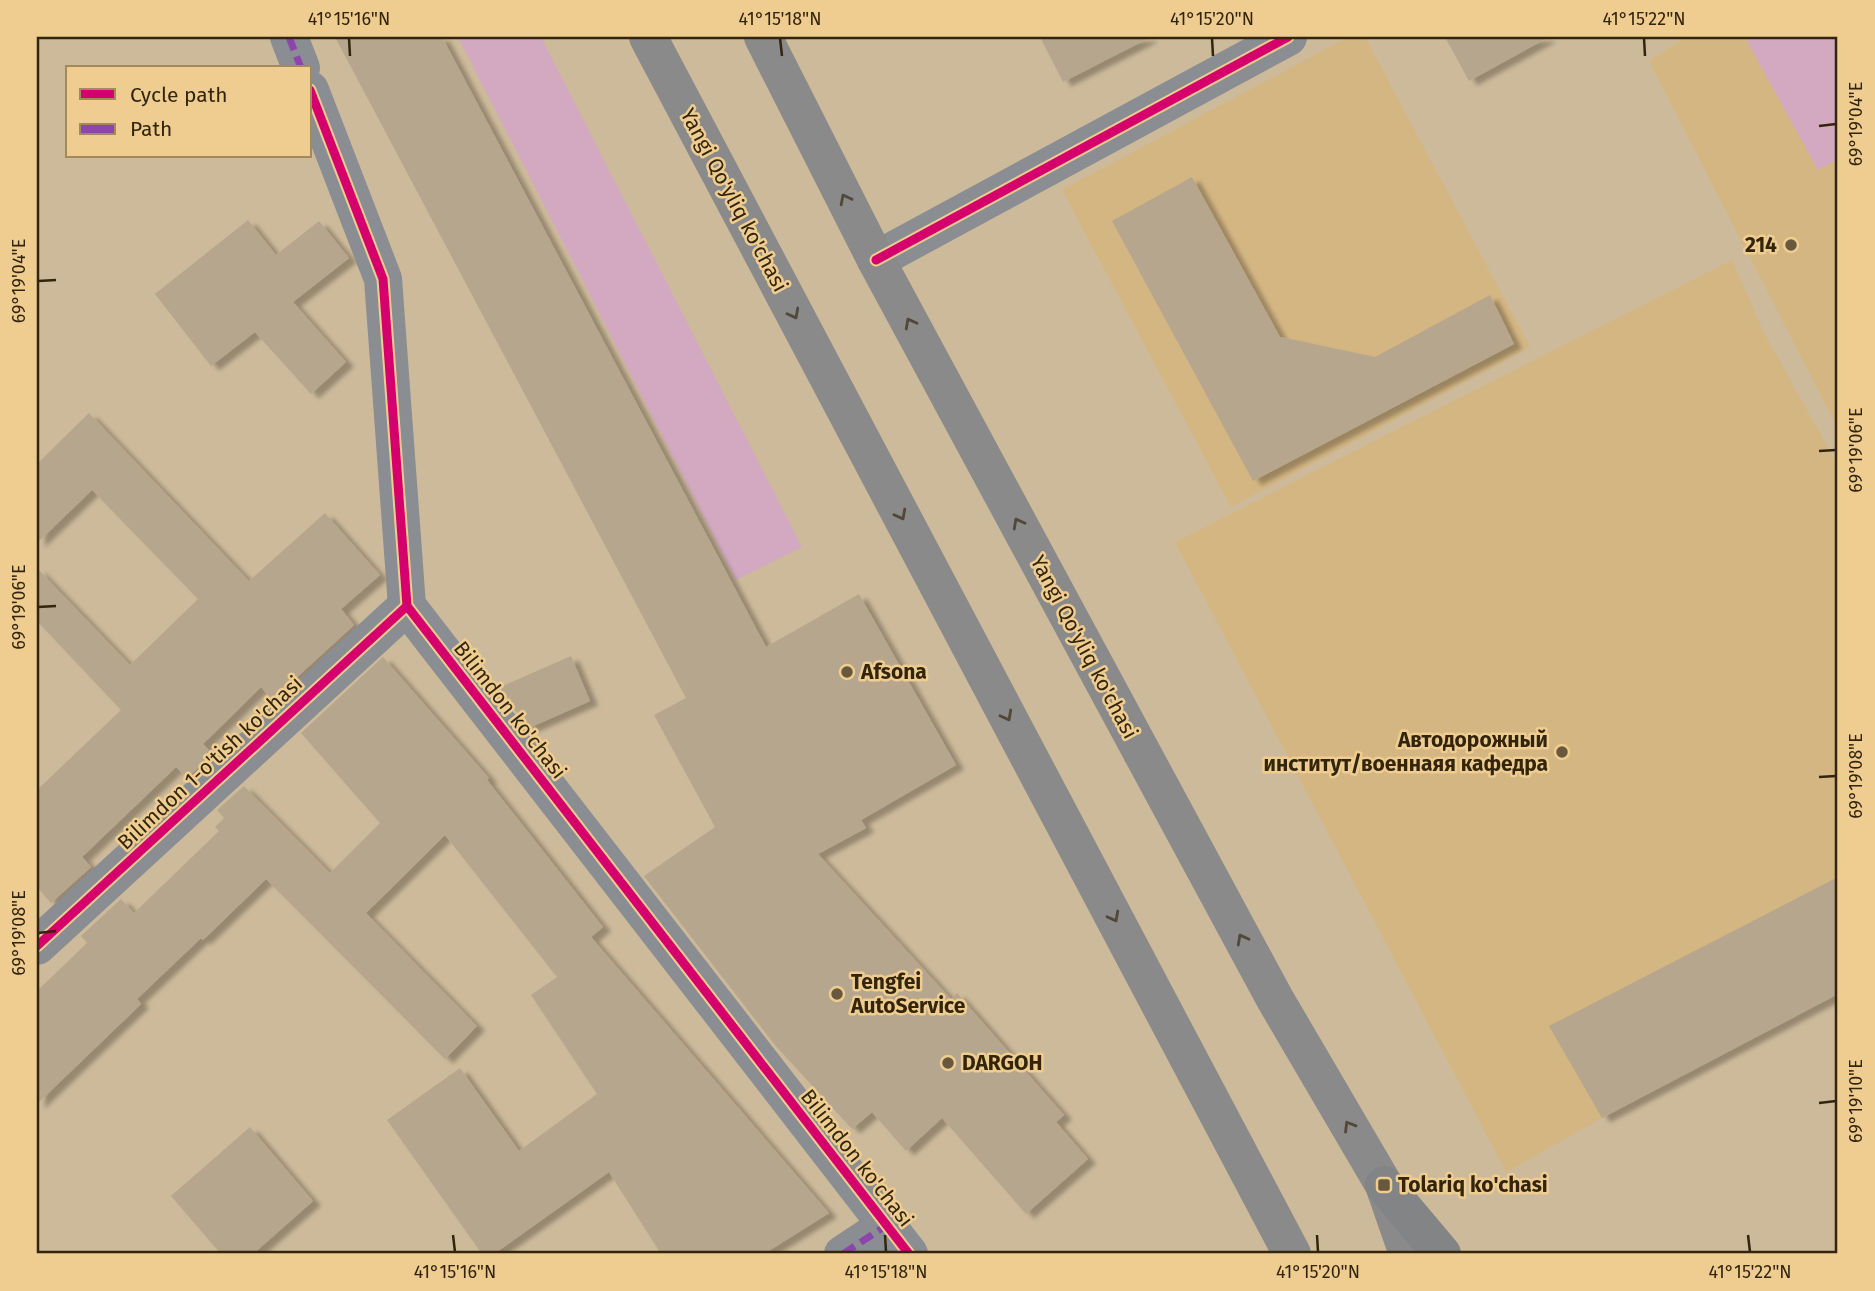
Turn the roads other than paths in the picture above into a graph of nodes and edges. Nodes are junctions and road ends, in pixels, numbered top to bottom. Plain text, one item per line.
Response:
1 (289, 37) edge
2 (648, 37) edge
3 (763, 37) edge
4 (1288, 37) edge
5 (300, 66) edge
6 (312, 95) edge
7 (876, 260) junction
8 (407, 606) junction
9 (37, 946) edge
10 (1384, 1185) junction
11 (898, 1240) edge
12 (843, 1254) edge
13 (1292, 1254) edge
14 (1408, 1254) edge
15 (1442, 1254) edge

1 - 5 street
2 -> 13 main road, Yangi Qo'yliq ko'chasi
7 -> 3 main road, Yangi Qo'yliq ko'chasi
4 - 7 street
6 - 8 street
10 -> 7 main road, Yangi Qo'yliq ko'chasi
8 - 9 street, Bilimdon 1-o'tish ko'chasi
8 - 11 street, Bilimdon ko'chasi
10 - 14 main road, Yangi Qo'yliq ko'chasi
10 - 15 main road
11 - 12 street

